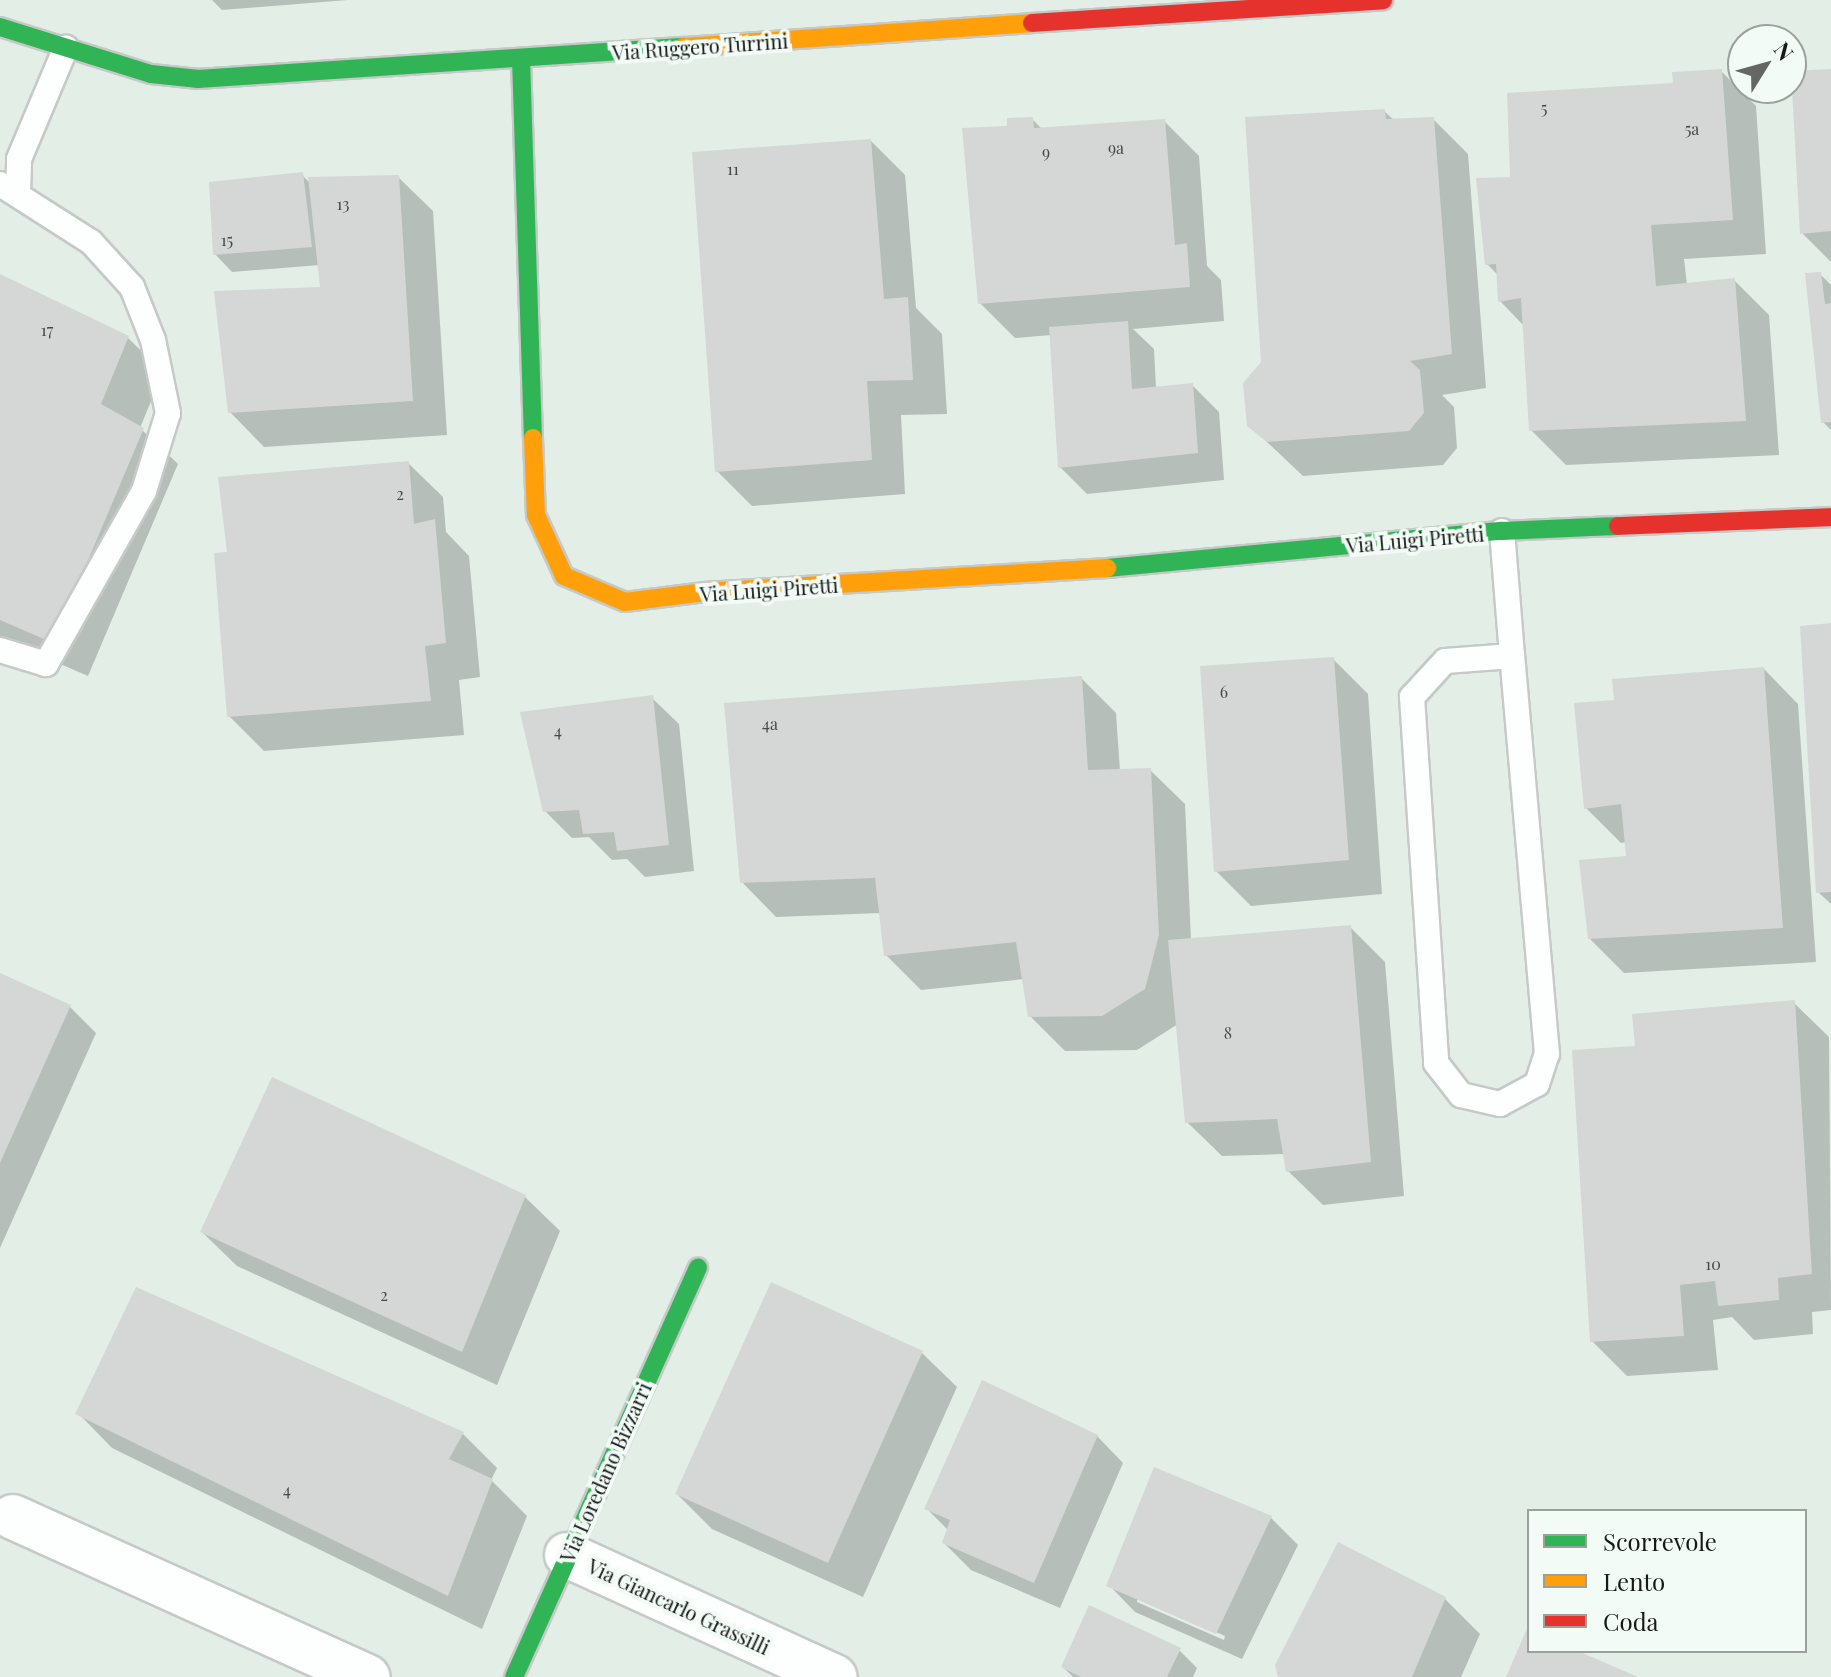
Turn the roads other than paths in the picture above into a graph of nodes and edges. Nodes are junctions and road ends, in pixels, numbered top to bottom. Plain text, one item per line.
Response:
1 (1383, 0) edge
2 (8, 23) edge
3 (66, 47) junction
4 (521, 58) junction
5 (9, 188) edge
6 (1831, 517) edge
7 (1502, 531) junction
8 (0, 650) edge
9 (1512, 656) junction
10 (698, 1267) dead end
11 (13, 1517) dead end
12 (567, 1555) junction
13 (368, 1677) edge
14 (514, 1677) edge
15 (835, 1677) edge

1 - 4 street, Via Ruggero Turrini
2 - 3 street, Via Ruggero Turrini
3 - 4 street, Via Ruggero Turrini
3 - 5 lane
4 - 7 street, Via Luigi Piretti
5 - 8 lane
6 - 7 street, Via Luigi Piretti
7 - 9 lane, Via Luigi Piretti
9 - 9 lane, Via Luigi Piretti
10 - 12 street, Via Loredano Bizzarri
11 - 13 street
12 - 14 street, Via Loredano Bizzarri
12 - 15 street, Via Giancarlo Grassilli

